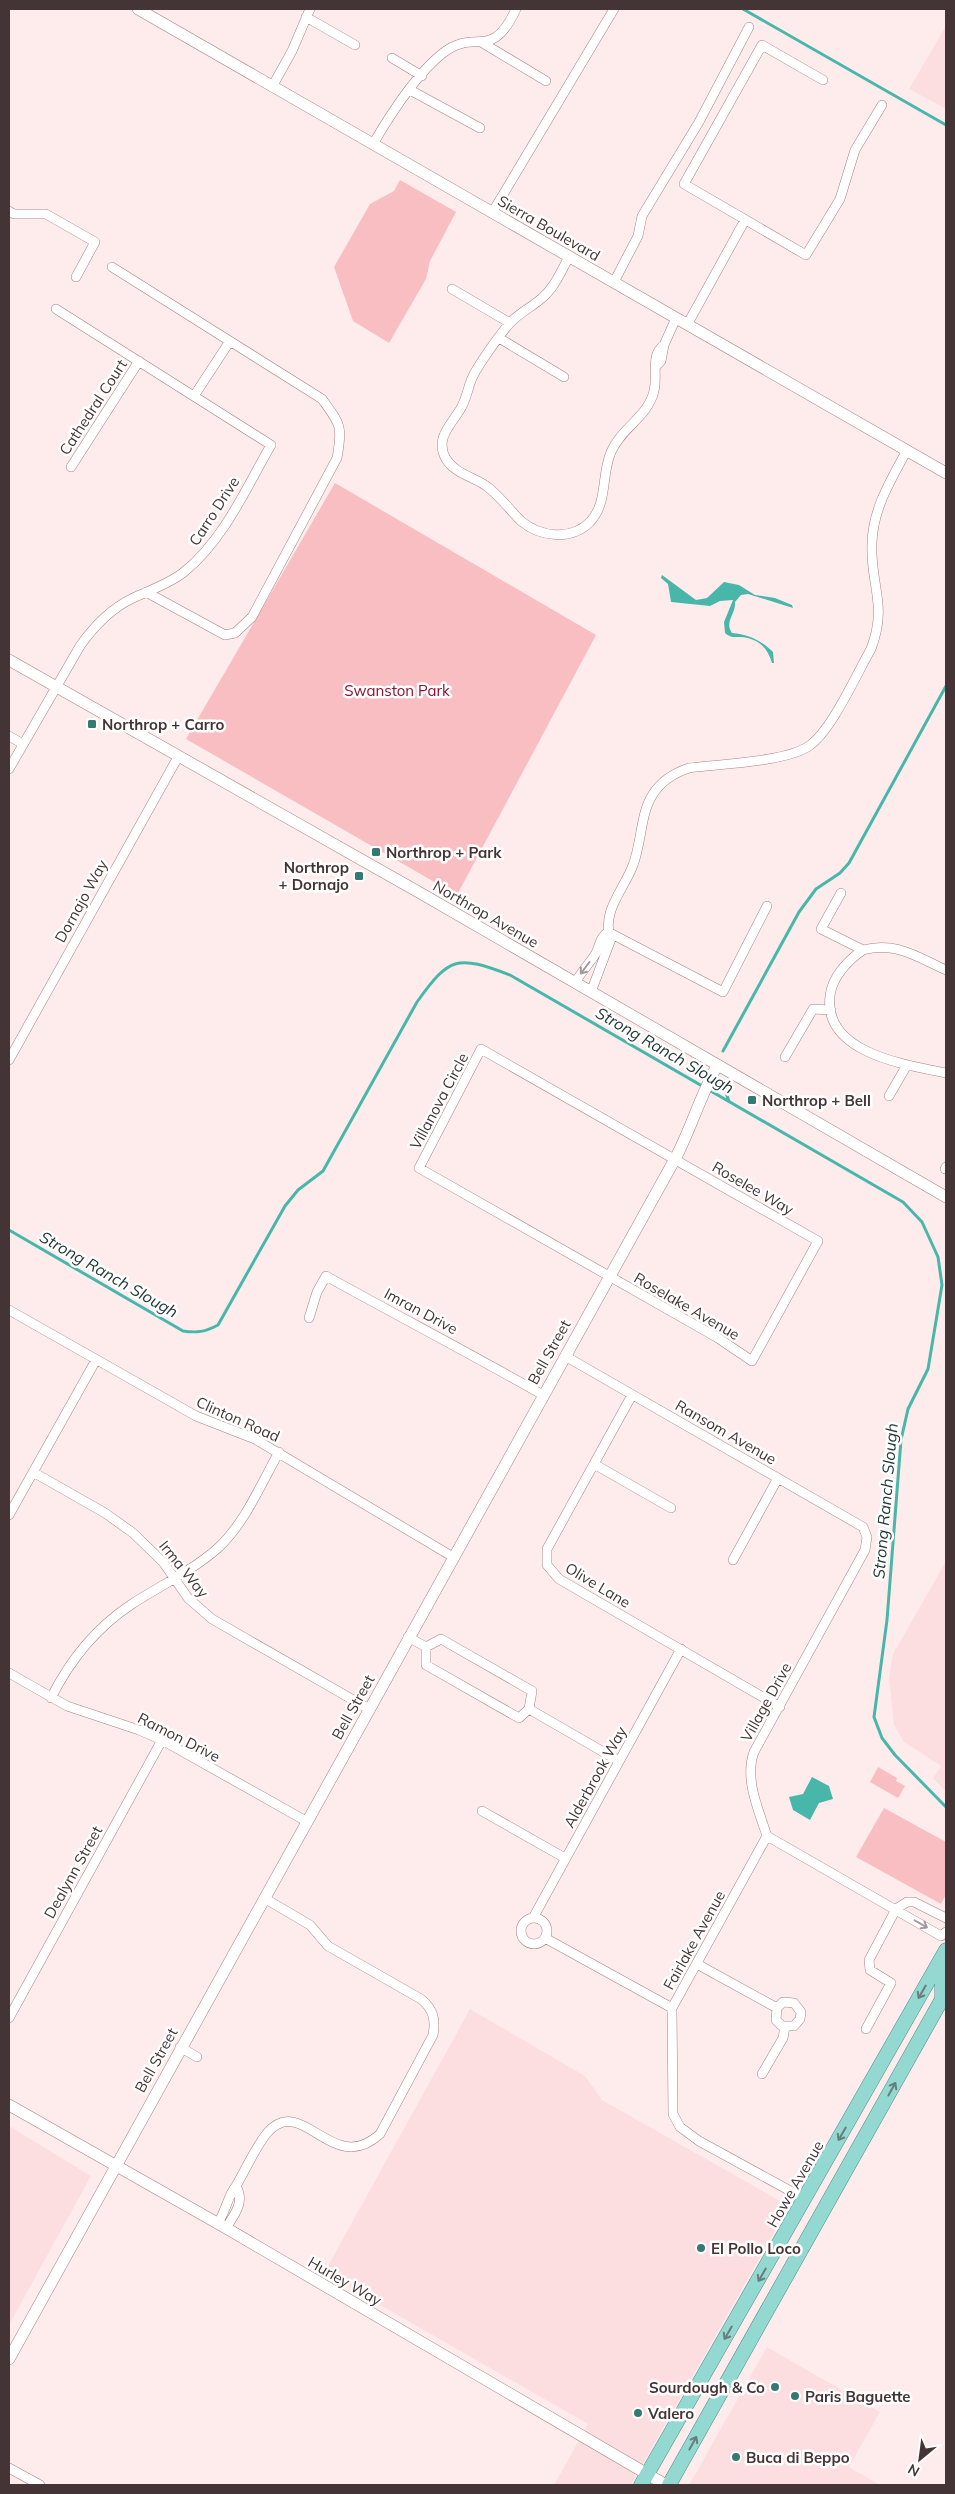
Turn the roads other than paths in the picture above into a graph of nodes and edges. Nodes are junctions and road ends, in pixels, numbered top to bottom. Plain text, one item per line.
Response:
1 (138, 9) edge
2 (310, 9) edge
3 (516, 9) edge
4 (614, 9) edge
5 (306, 17) junction
6 (749, 27) dead end
7 (481, 42) junction
8 (355, 45) dead end
9 (392, 58) dead end
10 (422, 76) junction
11 (823, 80) dead end
12 (546, 81) dead end
13 (272, 86) junction
14 (410, 90) junction
15 (882, 105) dead end
16 (480, 128) dead end
17 (373, 144) junction
18 (9, 211) edge
19 (492, 213) junction
20 (745, 220) junction
21 (570, 257) junction
22 (112, 267) dead end
23 (76, 276) dead end
24 (614, 282) junction
25 (452, 289) dead end
26 (56, 309) dead end
27 (676, 318) junction
28 (510, 323) junction
29 (687, 324) junction
30 (499, 338) junction
31 (230, 341) junction
32 (139, 361) junction
33 (564, 377) dead end
34 (194, 396) junction
35 (907, 450) junction
36 (71, 467) dead end
37 (946, 473) edge
38 (146, 592) junction
39 (9, 660) edge
40 (56, 687) junction
41 (9, 736) edge
42 (23, 744) junction
43 (178, 756) junction
44 (9, 769) edge
45 (842, 894) dead end
46 (766, 906) dead end
47 (608, 932) junction
48 (863, 950) junction
49 (600, 956) junction
50 (946, 970) edge
51 (575, 983) junction
52 (591, 992) junction
53 (831, 1010) junction
54 (785, 1057) dead end
55 (9, 1060) edge
56 (907, 1065) junction
57 (717, 1066) junction
58 (946, 1073) edge
59 (889, 1096) dead end
60 (674, 1159) junction
61 (946, 1198) edge
62 (609, 1276) junction
63 (9, 1310) edge
64 (309, 1318) dead end
65 (565, 1356) junction
66 (96, 1360) junction
67 (752, 1361) joint
68 (543, 1395) junction
69 (632, 1395) junction
70 (279, 1452) junction
71 (594, 1464) junction
72 (33, 1472) junction
73 (778, 1478) junction
74 (671, 1508) dead end
75 (9, 1515) edge
76 (867, 1537) joint
77 (453, 1557) junction
78 (733, 1560) dead end
79 (174, 1579) junction
80 (408, 1637) junction
81 (426, 1647) junction
82 (681, 1649) junction
83 (9, 1673) edge
84 (51, 1698) junction
85 (780, 1707) junction
86 (369, 1708) junction
87 (529, 1709) junction
88 (162, 1740) junction
89 (619, 1761) junction
90 (482, 1811) dead end
91 (306, 1821) junction
92 (767, 1836) junction
93 (565, 1858) junction
94 (264, 1898) junction
95 (896, 1909) junction
96 (533, 1918) junction
97 (946, 1918) edge
98 (946, 1932) edge
99 (545, 1938) junction
100 (946, 1950) edge
101 (696, 1964) junction
102 (946, 1972) edge
103 (944, 1995) edge
104 (672, 2008) junction
105 (777, 2008) junction
106 (9, 2018) edge
107 (785, 2027) junction
108 (866, 2029) dead end
109 (180, 2048) junction
110 (197, 2056) dead end
111 (762, 2074) dead end
112 (9, 2105) edge
113 (115, 2165) junction
114 (805, 2199) junction
115 (222, 2225) junction
116 (789, 2272) junction
117 (9, 2359) edge
118 (9, 2468) edge
119 (644, 2480) edge
120 (40, 2485) edge
121 (667, 2485) edge

1 - 13 street, Sierra Boulevard
2 - 5 street
3 - 7 street
4 - 19 street
5 - 8 street
5 - 13 street
6 - 24 street
7 - 10 street
7 - 12 street
9 - 10 street
10 - 14 street
11 - 20 street
13 - 17 street, Sierra Boulevard
14 - 16 street
14 - 17 street
15 - 20 street
17 - 19 street, Sierra Boulevard
18 - 23 street
19 - 21 street, Sierra Boulevard
20 - 29 street
21 - 24 street, Sierra Boulevard
21 - 28 street
22 - 31 street
24 - 27 street, Sierra Boulevard
25 - 28 street
26 - 32 street, Carro Drive
27 - 29 street, Sierra Boulevard
27 - 30 street
28 - 30 street
29 - 35 street, Sierra Boulevard
30 - 33 street
31 - 34 street
31 - 38 street
32 - 34 street, Carro Drive
32 - 36 street, Cathedral Court
34 - 38 street, Carro Drive
35 - 37 street, Sierra Boulevard
35 - 47 street
38 - 40 street, Carro Drive
39 - 40 street, Northrop Avenue
40 - 42 street, Carro Drive
40 - 43 street, Northrop Avenue
41 - 42 street
42 - 44 street, Carro Drive
43 - 51 street, Northrop Avenue
43 - 55 street, Dornajo Way
45 - 48 street
46 - 47 street
47 - 49 street
48 - 50 street
48 - 53 street
49 -> 51 street
49 - 52 street
51 - 52 street, Northrop Avenue
52 - 57 street, Northrop Avenue
53 - 54 street
53 - 56 street
56 - 58 street
56 - 59 street
57 - 60 street, Bell Street
57 - 61 street, Northrop Avenue
60 - 62 street, Bell Street
60 - 62 street, Villanova Circle
60 - 67 street, Roselee Way
62 - 65 street, Bell Street
62 - 67 street, Roselake Avenue
63 - 66 street, Clinton Road
64 - 68 street, Imran Drive
65 - 68 street, Bell Street
65 - 69 street, Ransom Avenue
66 - 70 street, Clinton Road
66 - 72 street
68 - 77 street, Bell Street
69 - 71 street, Olive Lane
69 - 73 street, Ransom Avenue
70 - 77 street, Clinton Road
70 - 79 street
71 - 74 street
71 - 82 street, Olive Lane
72 - 75 street
72 - 79 street, Irma Way
73 - 76 street, Ransom Avenue
73 - 78 street
76 - 85 street, Village Drive
77 - 80 street, Bell Street
79 - 84 street
79 - 86 street, Irma Way
80 - 81 street
80 - 86 street, Bell Street
81 - 87 street
81 - 87 street
82 - 85 street, Olive Lane
82 - 89 street, Alderbrook Way
83 - 84 street, Ramon Drive
84 - 88 street, Ramon Drive
85 - 92 street, Village Drive
86 - 91 street, Bell Street
87 - 89 street
88 - 91 street, Ramon Drive
88 - 106 street, Dealynn Street
89 - 93 street, Alderbrook Way
90 - 93 street
91 - 94 street, Bell Street
92 - 95 street
92 - 101 street, Fairlake Avenue
93 - 96 street, Alderbrook Way
94 - 109 street, Bell Street
94 - 115 street
95 - 97 street
95 -> 98 street
95 - 108 street
96 - 99 street
96 - 99 street, Alderbrook Way
99 - 104 street, Alderbrook Way
100 -> 114 main road, Howe Avenue
101 - 104 street, Fairlake Avenue
101 - 105 street
102 - 103 main road
116 -> 103 main road
104 - 114 street, Fairlake Avenue
105 - 107 street
105 - 107 street
107 - 111 street
109 - 110 street
109 - 113 street, Bell Street
112 - 113 street, Hurley Way
113 - 115 street, Hurley Way
113 - 117 street, Bell Street
114 - 116 main road
114 -> 119 main road, Howe Avenue
115 - 119 street, Hurley Way
121 -> 116 main road
118 - 120 street
119 - 121 street, Hurley Way

